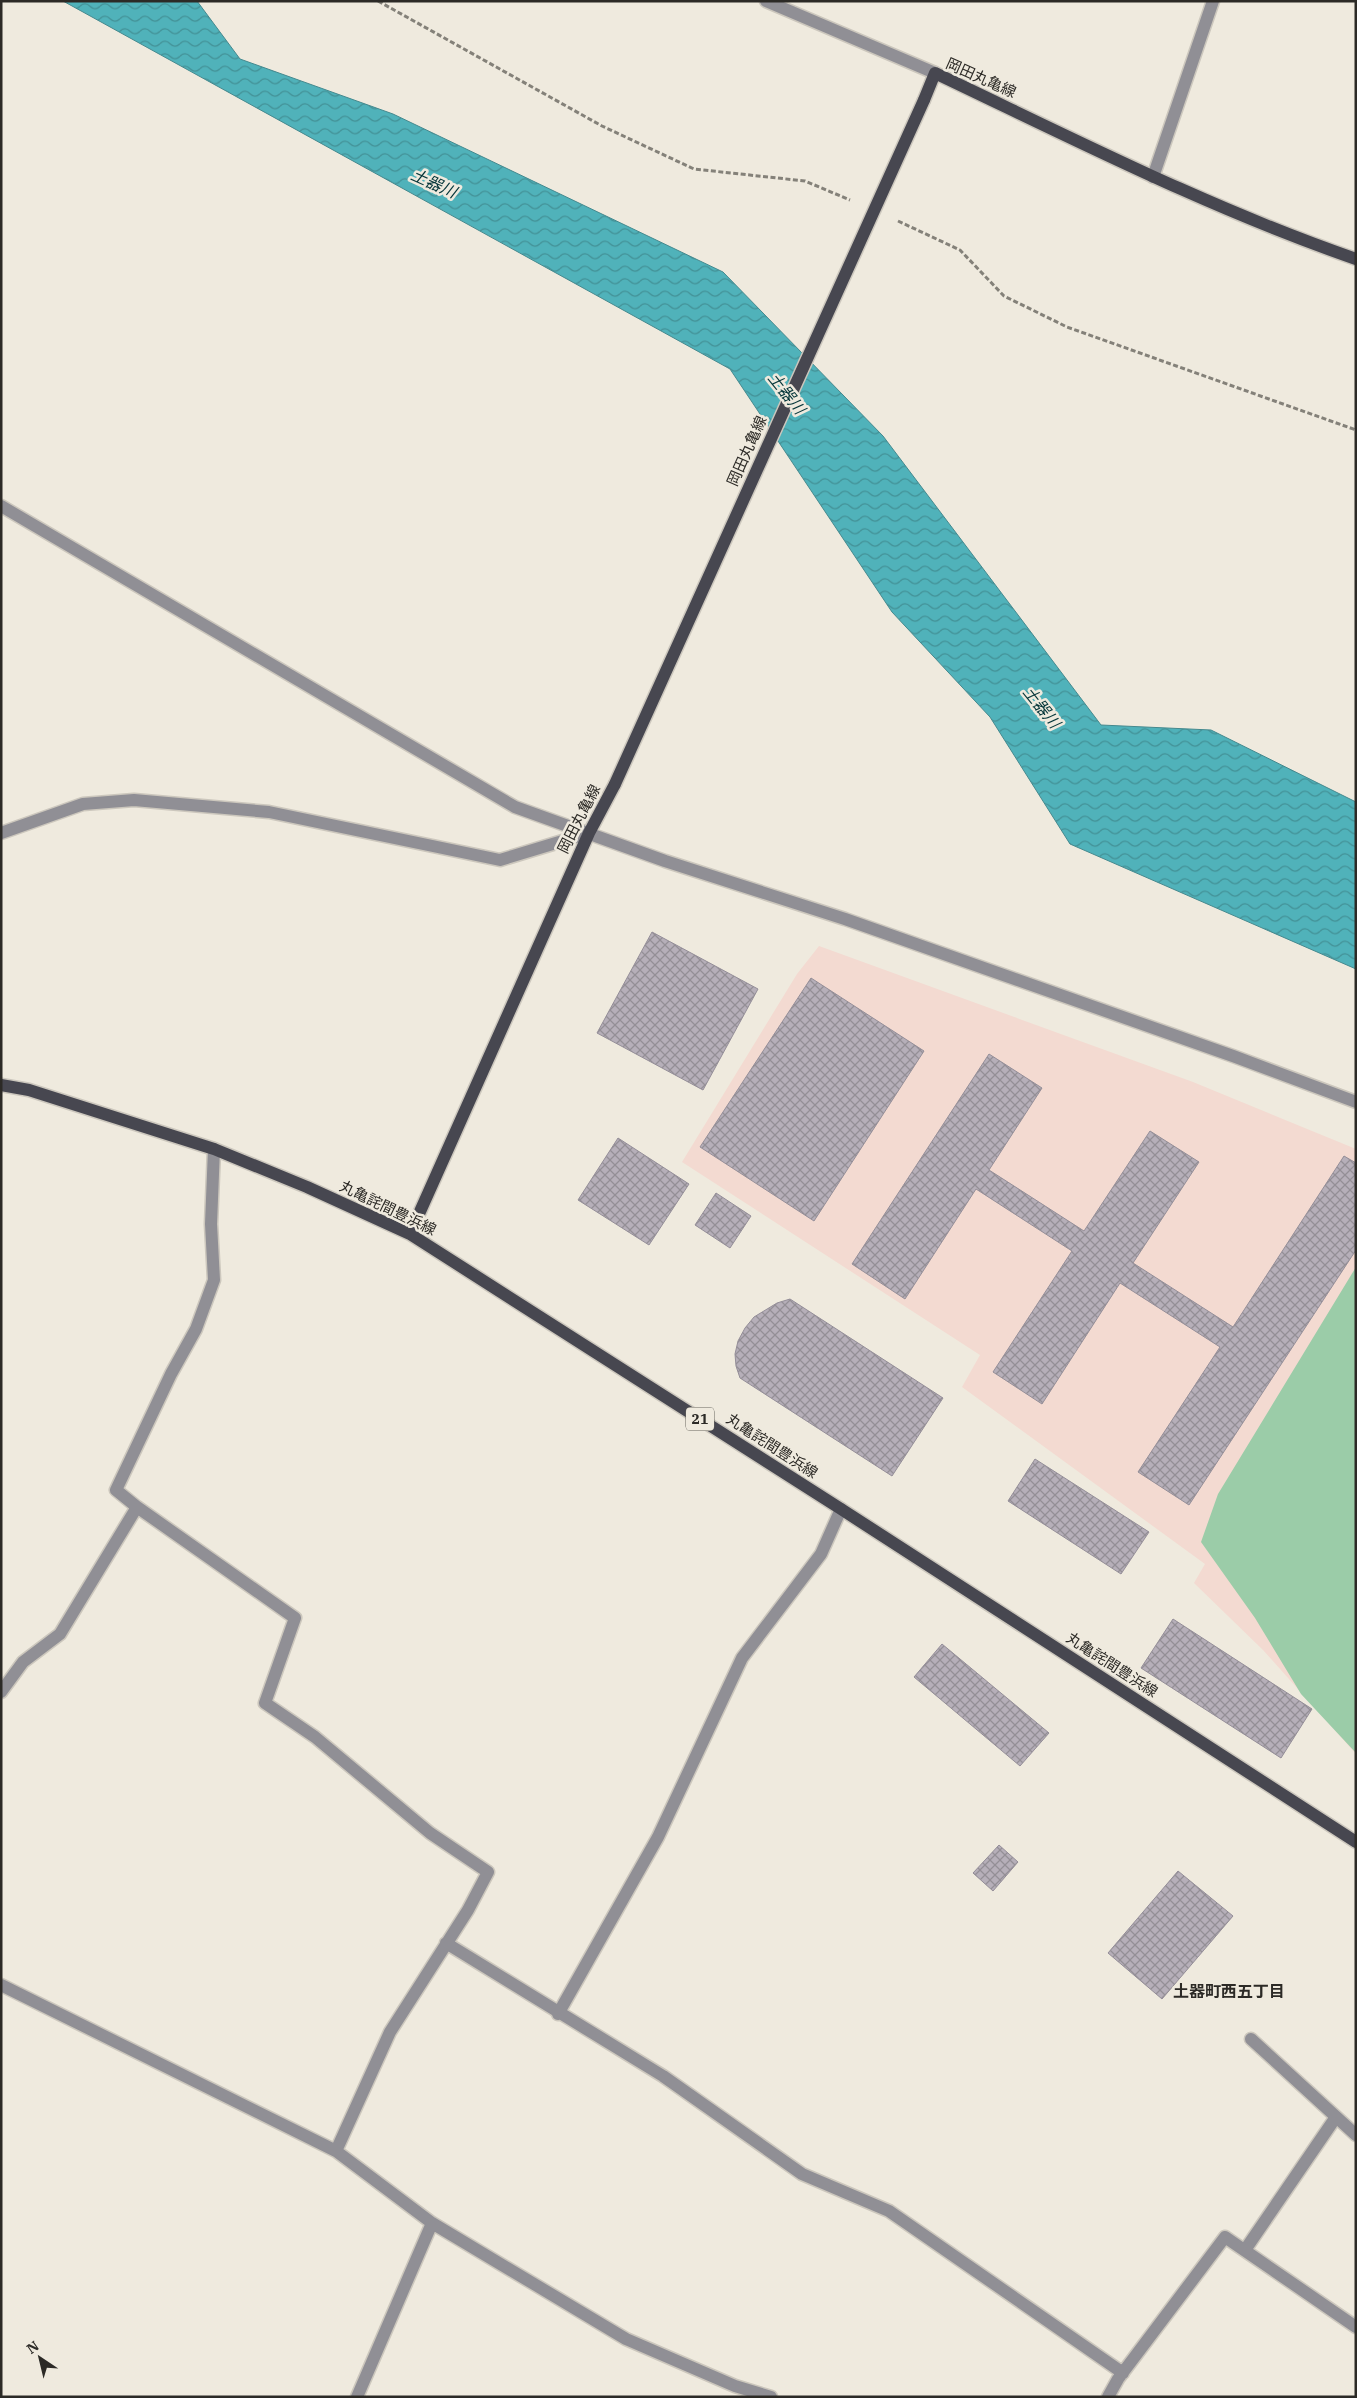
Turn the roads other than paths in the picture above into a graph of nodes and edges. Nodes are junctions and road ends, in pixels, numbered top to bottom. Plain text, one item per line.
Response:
1 (766, 1) edge
2 (1213, 1) edge
3 (935, 73) junction
4 (1154, 177) junction
5 (1356, 259) edge
6 (1, 506) edge
7 (1, 832) edge
8 (589, 833) junction
9 (1, 1085) edge
10 (1356, 1102) edge
11 (214, 1149) junction
12 (410, 1234) junction
13 (137, 1508) junction
14 (841, 1509) junction
15 (1, 1692) edge
16 (1356, 1842) edge
17 (446, 1943) junction
18 (1, 1985) edge
19 (558, 2014) junction
20 (1251, 2039) dead end
21 (1336, 2117) junction
22 (1356, 2134) edge
23 (336, 2152) junction
24 (432, 2223) junction
25 (1245, 2250) junction
26 (1356, 2327) edge
27 (1123, 2373) junction
28 (357, 2397) edge
29 (771, 2397) edge
30 (1108, 2397) edge

1 - 3 street
2 - 4 street
3 - 4 main road, 岡田丸亀線
3 - 8 main road, 岡田丸亀線, bridge
4 - 5 main road, 岡田丸亀線
6 - 8 street
7 - 8 street
8 - 10 street
8 - 12 main road, 岡田丸亀線
9 - 11 main road, 丸亀詫間豊浜線 / 21
11 - 12 main road, 丸亀詫間豊浜線 / 21
11 - 13 street
12 - 14 main road, 丸亀詫間豊浜線 / 21
13 - 15 street
13 - 17 street
14 - 16 main road, 丸亀詫間豊浜線 / 21
14 - 19 street
17 - 19 street
17 - 23 street
18 - 23 street
19 - 27 street
20 - 21 street
21 - 22 street
21 - 25 street
23 - 24 street
24 - 28 street
24 - 29 street
25 - 26 street
25 - 27 street
27 - 30 street

